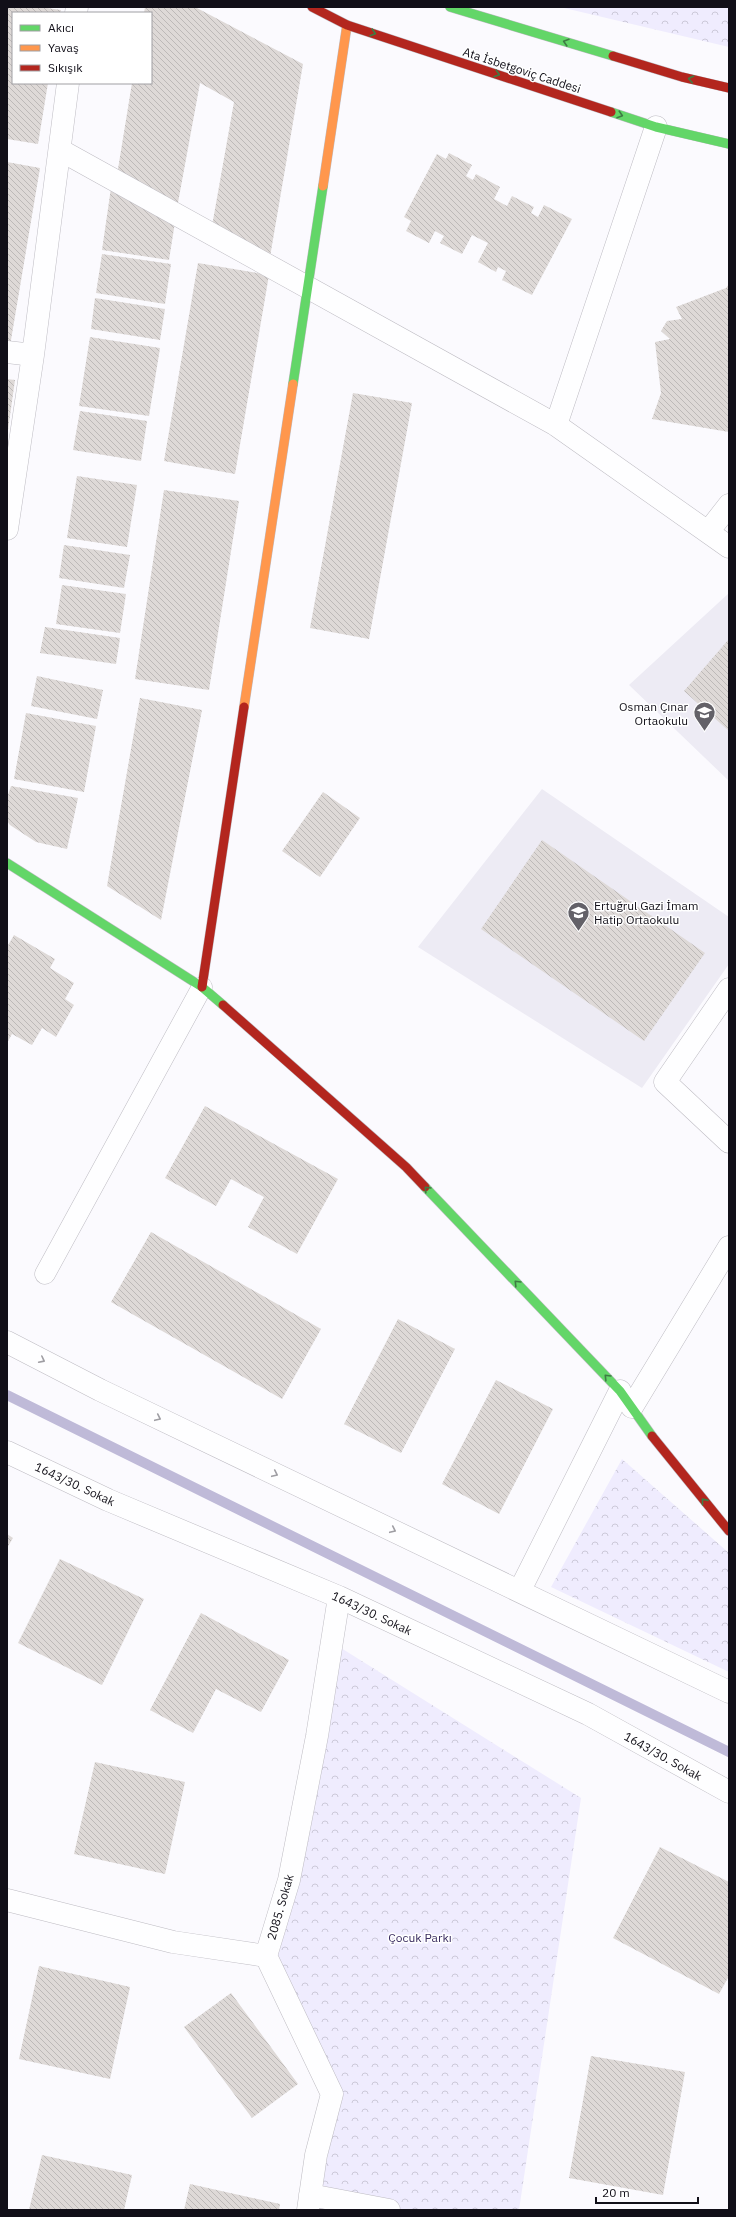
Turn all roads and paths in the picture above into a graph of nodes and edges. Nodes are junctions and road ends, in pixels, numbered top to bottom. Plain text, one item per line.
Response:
1 (312, 7) edge
2 (450, 7) edge
3 (347, 25) junction
4 (68, 84) edge
5 (729, 88) edge
6 (656, 127) junction
7 (729, 144) edge
8 (60, 150) junction
9 (307, 289) junction
10 (7, 352) edge
11 (33, 355) junction
12 (556, 425) junction
13 (729, 505) edge
14 (7, 529) edge
15 (708, 532) junction
16 (729, 547) edge
17 (7, 863) edge
18 (202, 988) junction
19 (729, 989) edge
20 (729, 1142) edge
21 (729, 1247) edge
22 (45, 1274) dead end
23 (7, 1342) edge
24 (626, 1399) junction
25 (7, 1452) edge
26 (729, 1532) edge
27 (520, 1590) junction
28 (339, 1597) junction
29 (729, 1692) edge
30 (729, 1792) edge
31 (7, 1900) edge
32 (266, 1956) junction
33 (309, 2202) edge
34 (389, 2210) edge

1 - 3 street, Ata İsbetgoviç Caddesi
5 -> 2 street
3 -> 6 street, Ata İsbetgoviç Caddesi
3 - 9 street
4 - 8 street
6 - 7 street, Ata İsbetgoviç Caddesi
6 - 12 street
8 - 9 street
8 - 11 street
9 - 12 street
9 - 18 street
10 - 11 street
11 - 14 street
12 - 15 street
13 - 15 street
15 - 16 street
17 - 18 street
18 - 22 lane
24 -> 18 street
19 - 20 street
21 - 24 street
23 -> 27 street
26 -> 24 street
24 - 27 street
25 - 28 street, 1643/30. Sokak
27 - 29 street
28 - 30 street, 1643/30. Sokak
28 - 32 street, 2085. Sokak
31 - 32 street, 2085. Sokak
32 - 33 street
33 - 34 street

